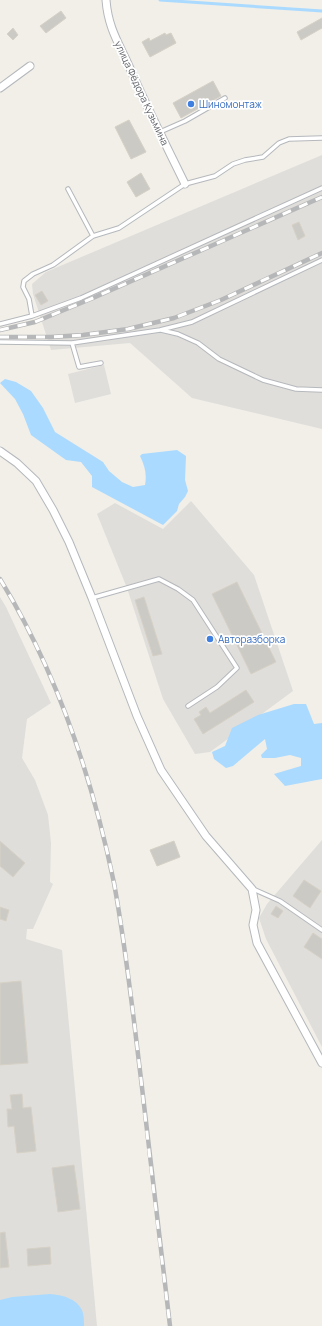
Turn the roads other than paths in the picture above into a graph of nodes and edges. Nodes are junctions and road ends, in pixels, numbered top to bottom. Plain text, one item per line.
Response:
1 (106, 0) edge
2 (30, 66) dead end
3 (0, 88) edge
4 (225, 98) dead end
5 (160, 132) junction
6 (322, 138) edge
7 (185, 184) junction
8 (322, 188) edge
9 (68, 189) dead end
10 (93, 236) junction
11 (322, 260) edge
12 (32, 316) junction
13 (0, 324) edge
14 (160, 330) junction
15 (0, 342) edge
16 (72, 343) junction
17 (101, 363) dead end
18 (322, 390) edge
19 (0, 451) edge
20 (92, 598) junction
21 (188, 706) dead end
22 (252, 889) junction
23 (322, 930) edge
24 (322, 1063) edge

1 - 5 street, улица Фёдора Кузьмина
2 - 3 street
4 - 5 lane
5 - 7 street, улица Фёдора Кузьмина
6 - 7 lane
7 - 10 lane
8 - 12 lane
9 - 10 lane
10 - 12 lane
11 - 14 lane
12 - 13 lane
14 - 16 lane
14 - 18 lane
15 - 16 lane
16 - 17 lane
19 - 20 street
20 - 21 lane
20 - 22 street
22 - 23 lane
22 - 24 street

